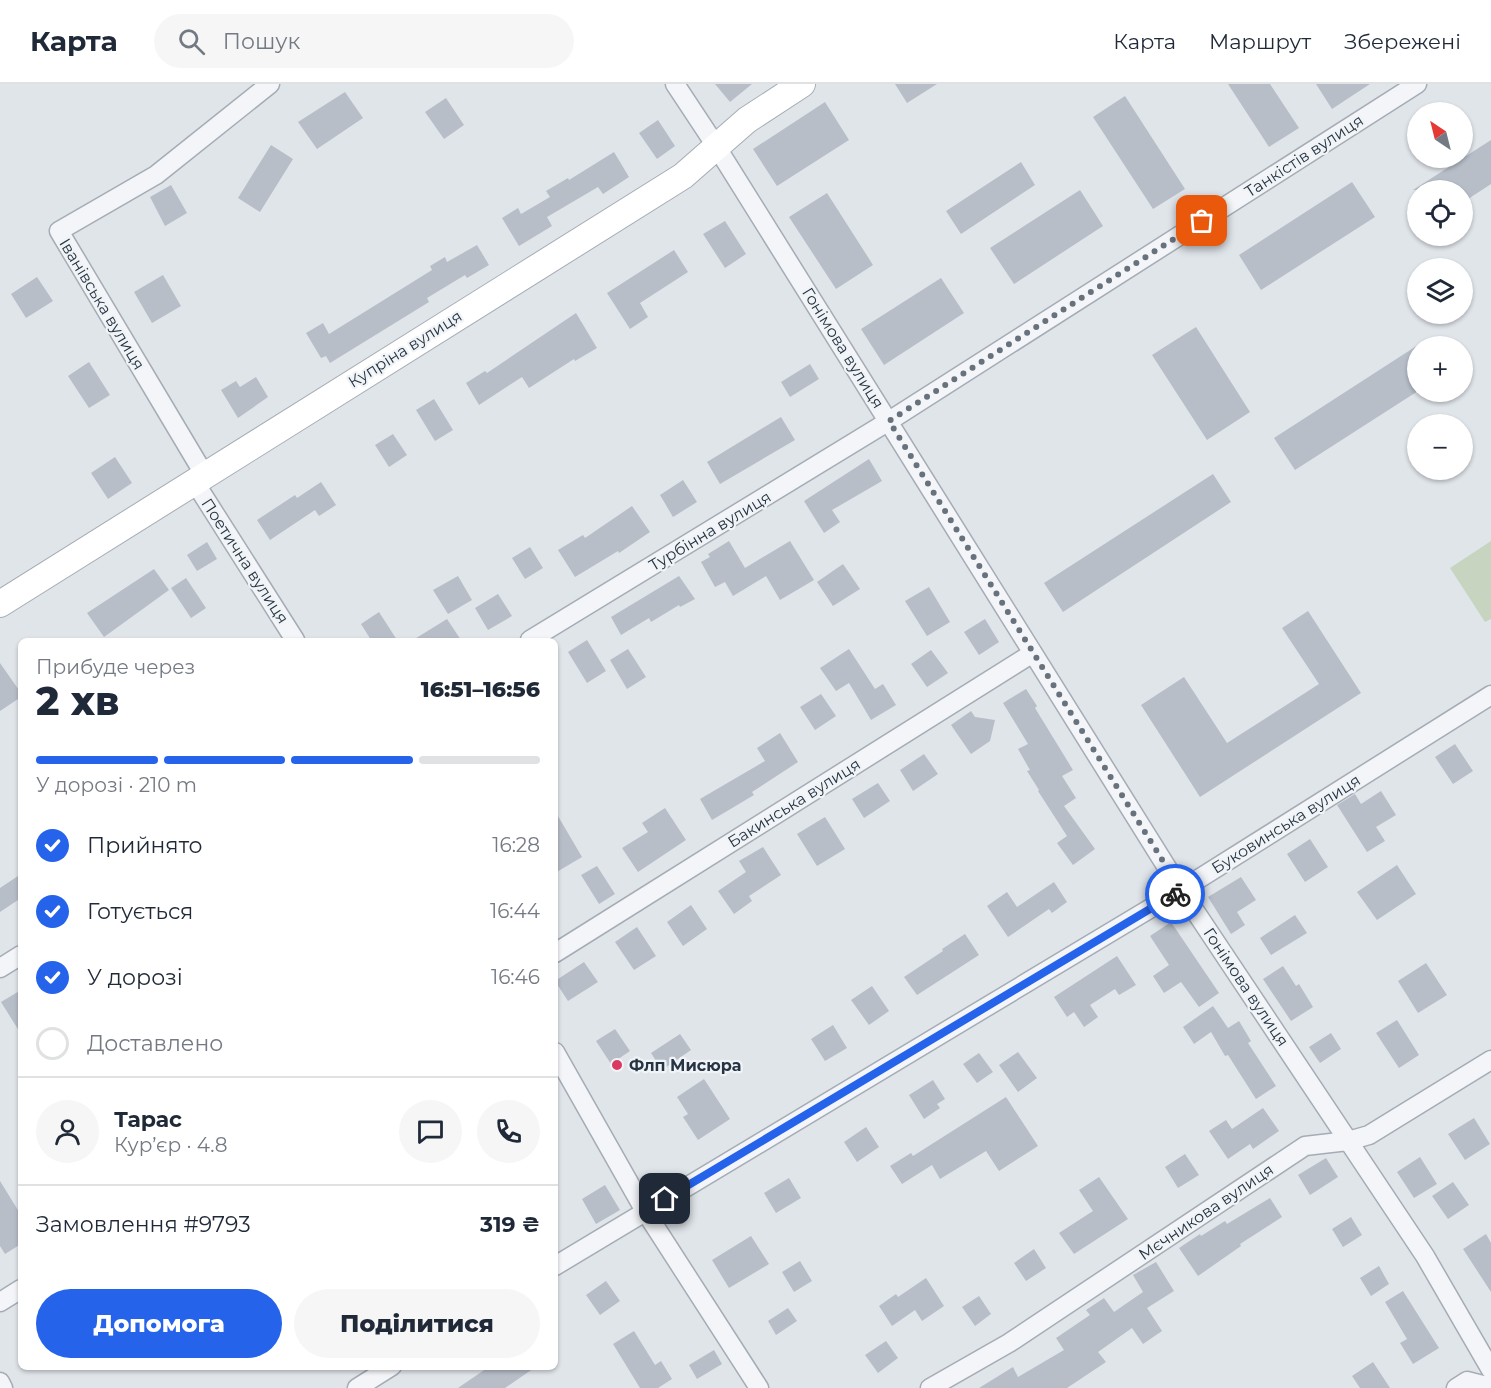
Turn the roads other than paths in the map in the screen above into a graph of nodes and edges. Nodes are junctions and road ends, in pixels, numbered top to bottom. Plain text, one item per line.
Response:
1 (270, 84) edge
2 (675, 84) edge
3 (802, 84) edge
4 (1417, 84) edge
5 (716, 146) junction
6 (889, 421) junction
7 (199, 478) junction
8 (0, 604) edge
9 (295, 638) edge
10 (533, 638) edge
11 (1033, 653) junction
12 (1491, 695) edge
13 (1181, 890) junction
14 (558, 951) edge
15 (18, 957) edge
16 (0, 968) edge
17 (558, 1057) edge
18 (1491, 1060) edge
19 (1347, 1141) junction
20 (645, 1211) junction
21 (558, 1264) edge
22 (18, 1291) edge
23 (0, 1302) edge
24 (386, 1370) edge
25 (1491, 1370) edge
26 (0, 1382) edge
27 (1491, 1387) edge
28 (3, 1388) edge
29 (357, 1388) edge
30 (759, 1388) edge
31 (930, 1388) edge
32 (1456, 1388) edge

1 - 7 street, Іванівська вулиця
2 - 5 street
3 - 5 main road, Купріна вулиця
4 - 6 street, Танкістів вулиця
5 - 6 street, Гонімова вулиця
5 - 7 main road, Купріна вулиця
6 - 10 street, Турбінна вулиця
6 - 11 street, Гонімова вулиця
7 - 8 main road, Купріна вулиця
7 - 9 street, Поетична вулиця
11 - 13 street, Гонімова вулиця
11 - 14 street, Бакинська вулиця
12 - 13 street, Буковинська вулиця
13 - 19 street, Гонімова вулиця
13 - 20 street, Буковинська вулиця
15 - 16 street
17 - 20 street
18 - 19 street, Мєчникова вулиця
19 - 25 street, Гонімова вулиця
19 - 31 street, Мєчникова вулиця
20 - 21 street, Буковинська вулиця
20 - 30 street
22 - 23 street
24 - 29 street
26 - 28 street
27 - 32 street

